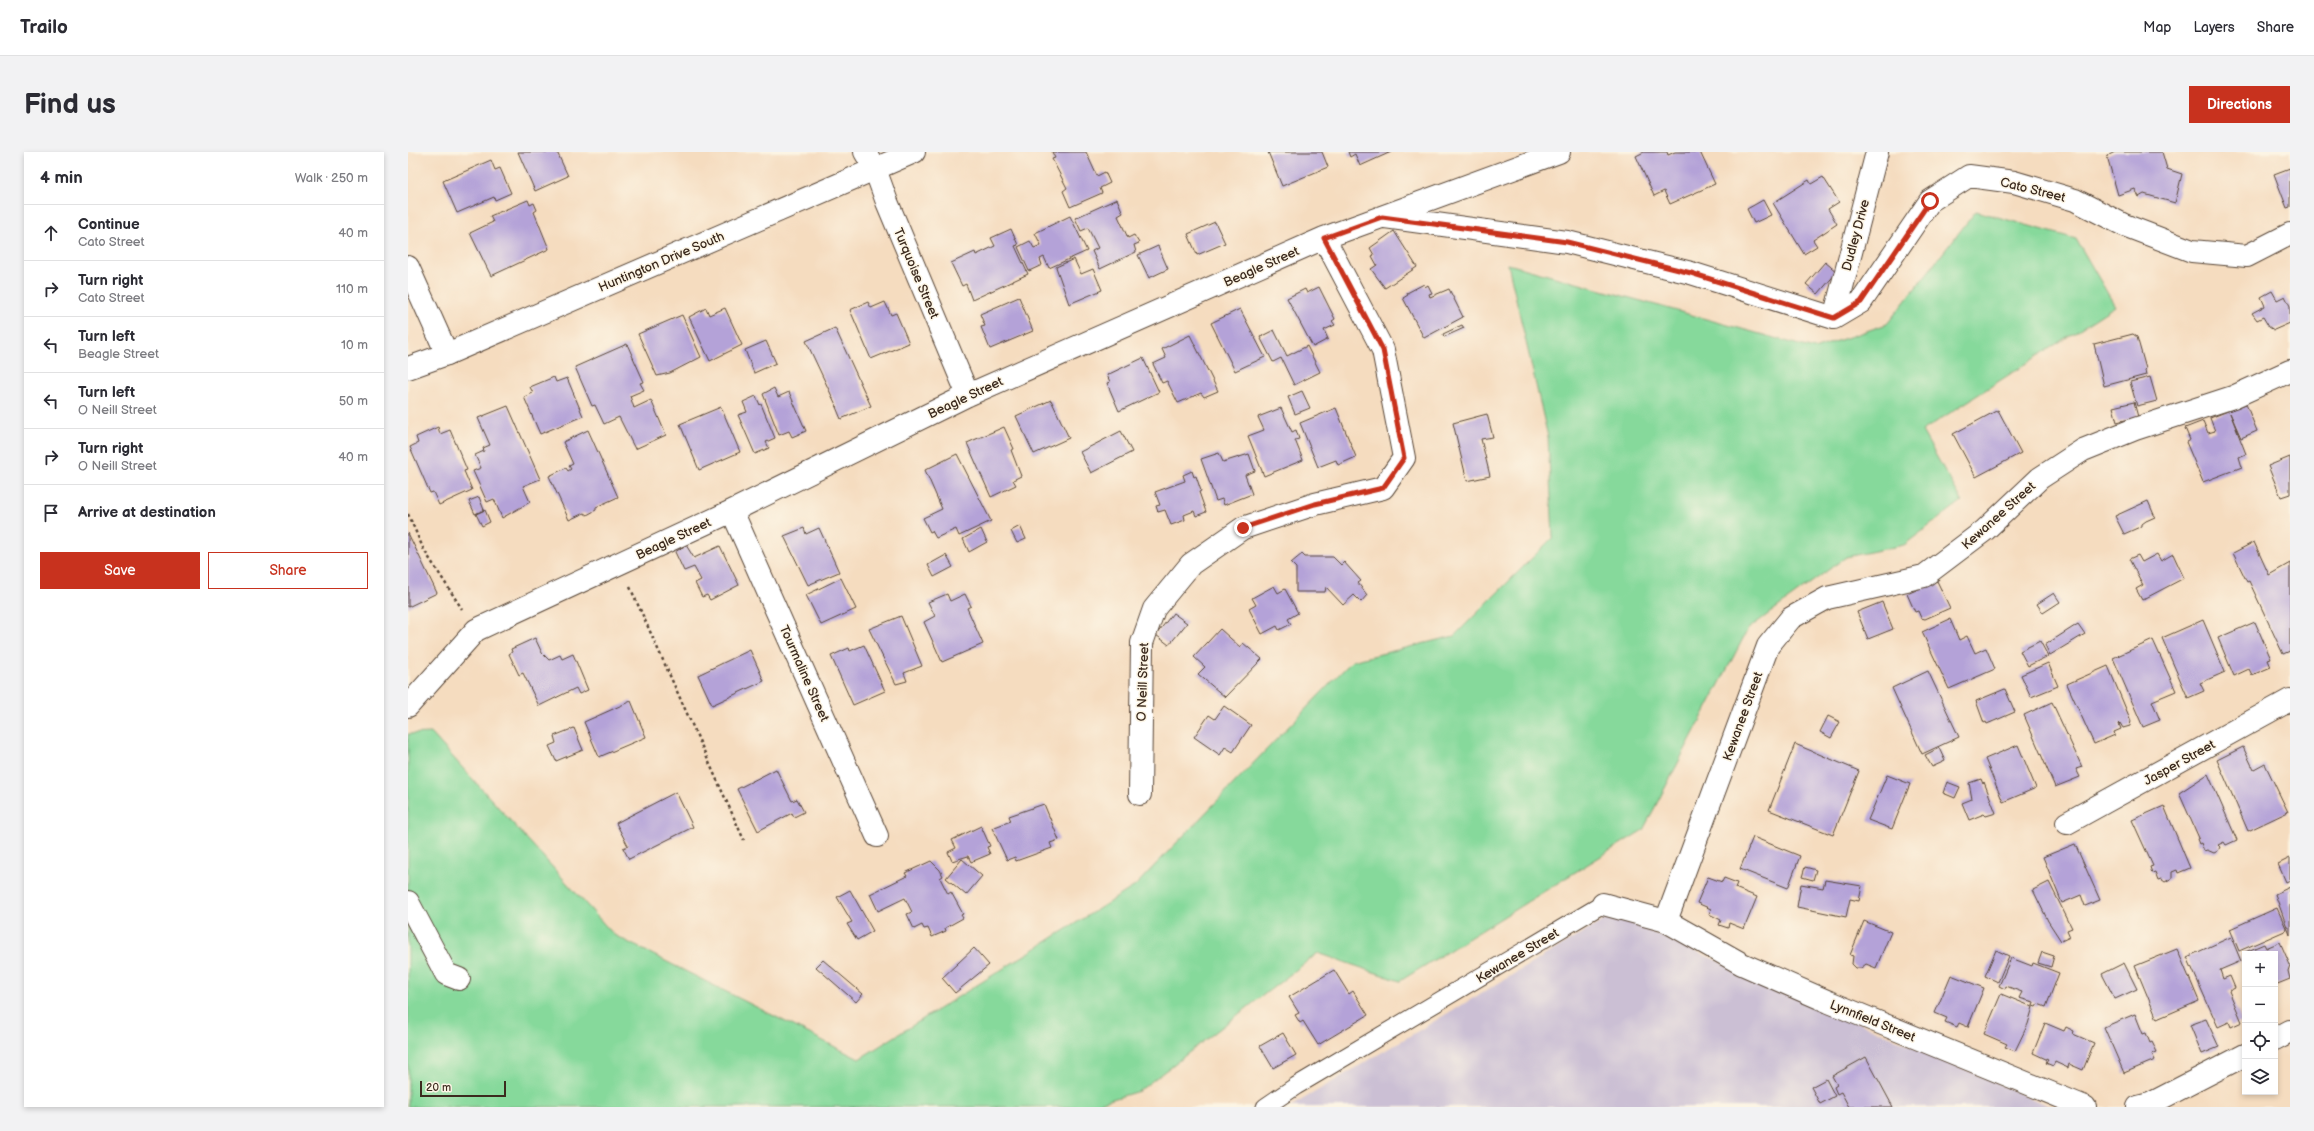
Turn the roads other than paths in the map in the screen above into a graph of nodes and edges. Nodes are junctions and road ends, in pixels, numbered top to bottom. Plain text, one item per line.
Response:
1 (914, 152) edge
2 (1559, 152) edge
3 (1877, 152) edge
4 (870, 161) edge
5 (1382, 217) junction
6 (2290, 234) edge
7 (1324, 238) junction
8 (408, 267) edge
9 (1834, 318) junction
10 (447, 354) junction
11 (408, 368) edge
12 (2290, 371) edge
13 (968, 394) junction
14 (732, 510) junction
15 (2290, 700) edge
16 (408, 706) edge
17 (1140, 794) dead end
18 (2067, 823) dead end
19 (877, 836) dead end
20 (408, 902) edge
21 (1603, 904) joint
22 (1666, 921) junction
23 (459, 979) dead end
24 (2290, 1031) edge
25 (2278, 1037) edge
26 (2242, 1057) edge
27 (1265, 1107) edge
28 (2085, 1107) edge
29 (2138, 1107) edge

1 - 4 street, Huntington Drive South
2 - 5 street, Beagle Street
3 - 9 street, Dudley Drive
4 - 10 street, Huntington Drive South
4 - 13 street, Turquoise Street
5 - 7 street, Beagle Street
5 - 9 street
6 - 9 street, Cato Street
7 - 13 street, Beagle Street
7 - 17 street, O Neill Street
8 - 10 street
10 - 11 street, Huntington Drive South
12 - 22 street, Kewanee Street
13 - 14 street, Beagle Street
14 - 16 street, Beagle Street
14 - 19 street, Tourmaline Street
15 - 18 street, Jasper Street
20 - 23 street
21 - 22 street, Kewanee Street
21 - 27 lane, Kewanee Street
22 - 28 street, Lynnfield Street
24 - 25 street
26 - 29 street

